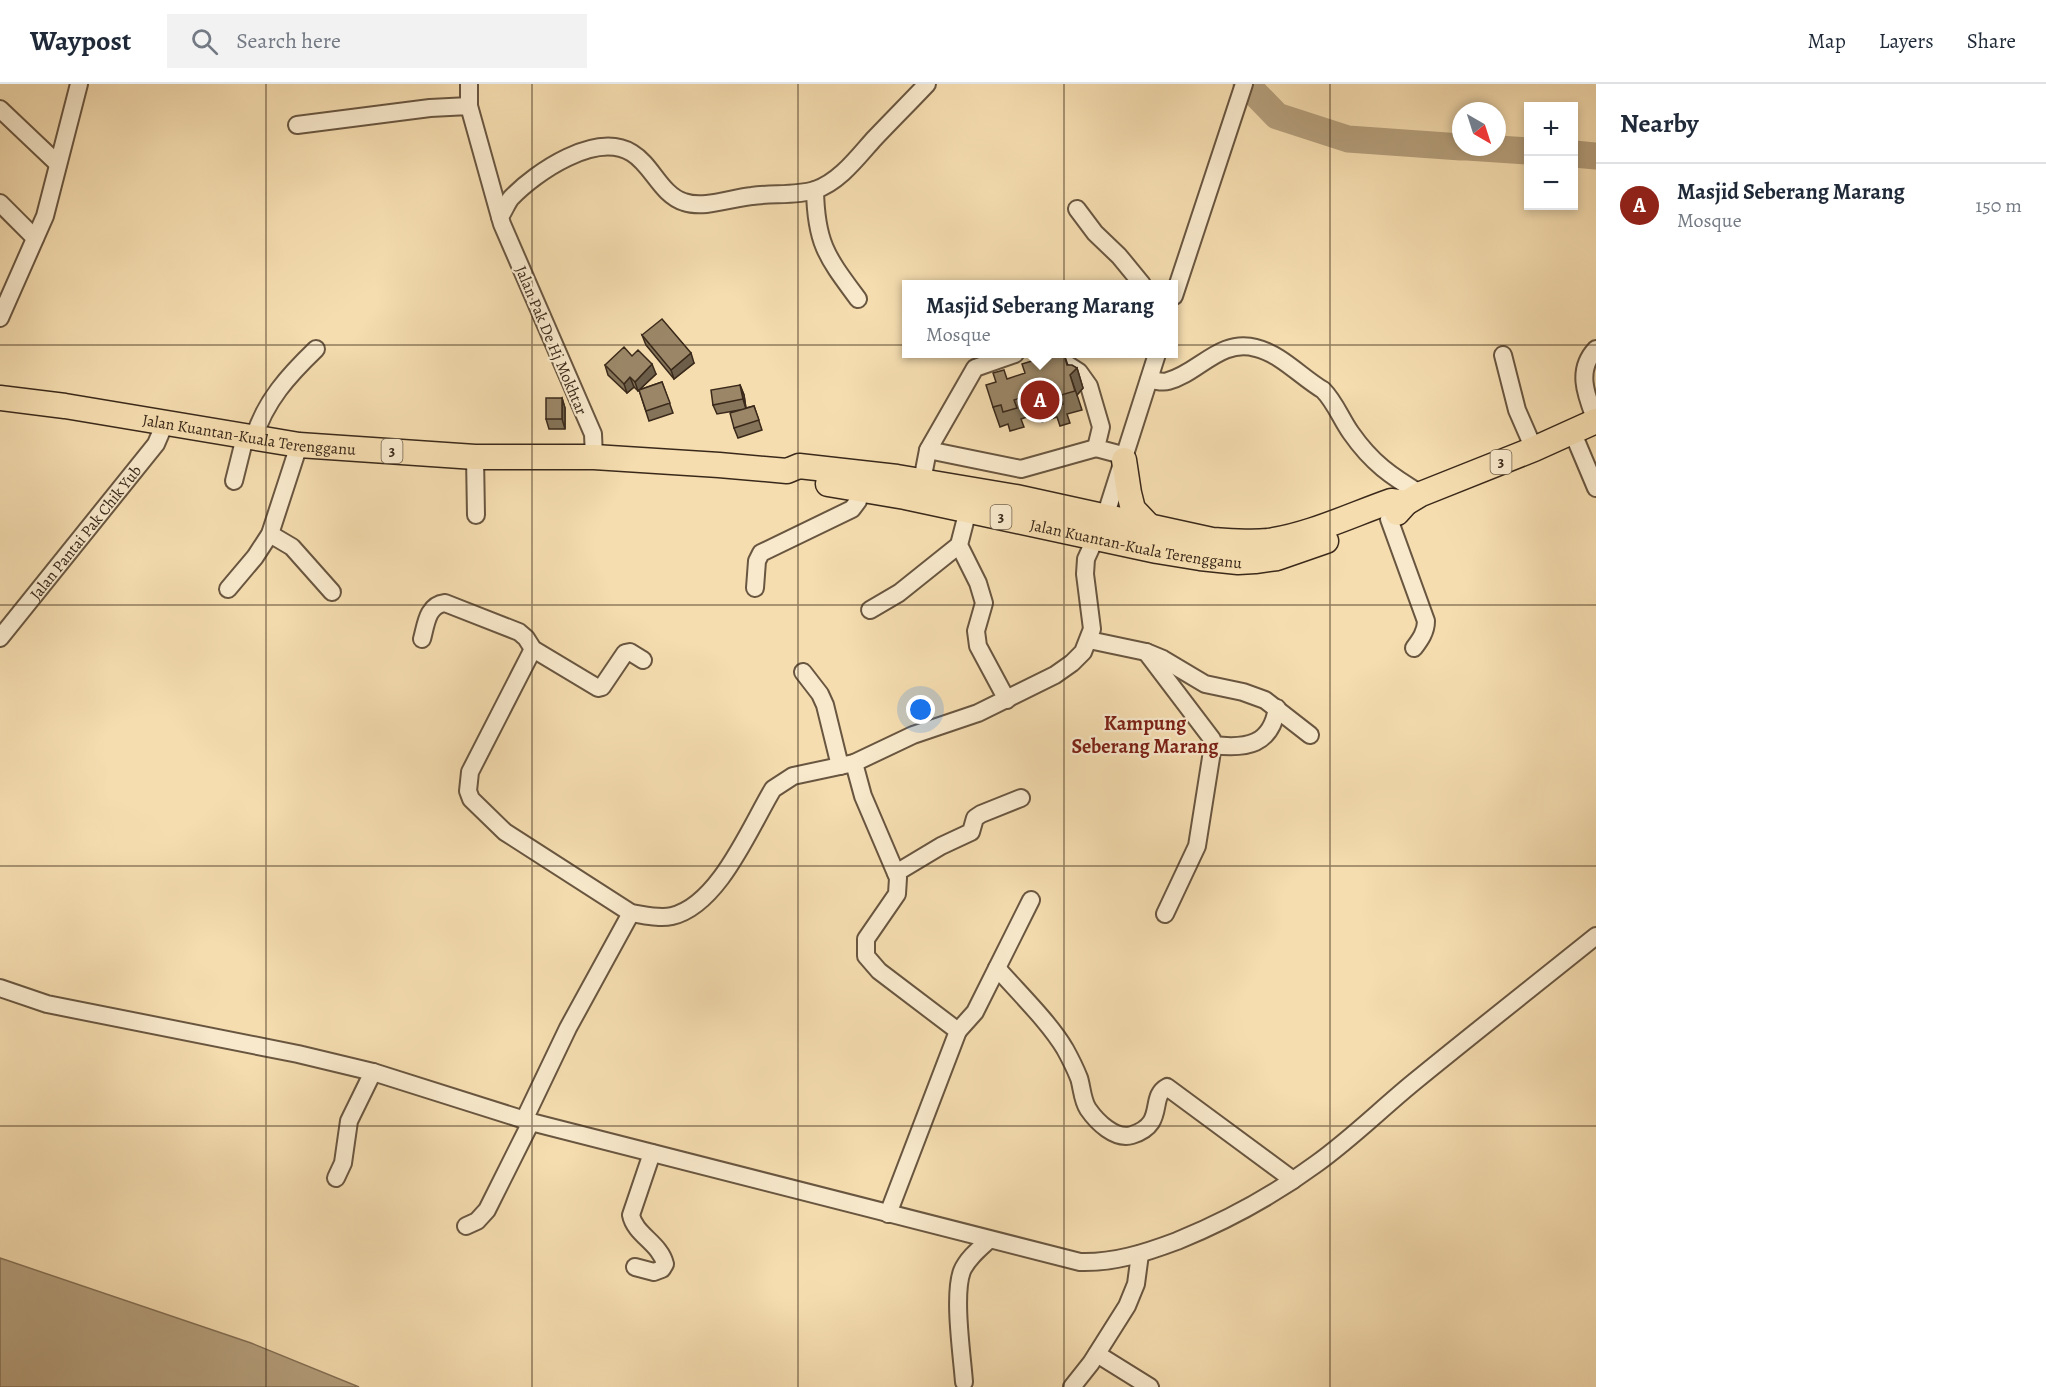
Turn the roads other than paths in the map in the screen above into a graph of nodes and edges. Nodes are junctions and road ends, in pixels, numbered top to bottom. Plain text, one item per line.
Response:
1 (79, 84) edge
2 (469, 84) edge
3 (927, 84) edge
4 (1244, 84) edge
5 (469, 106) junction
6 (0, 109) edge
7 (297, 125) dead end
8 (58, 164) junction
9 (815, 190) junction
10 (0, 203) edge
11 (1077, 208) dead end
12 (501, 221) junction
13 (34, 238) junction
14 (1138, 280) edge
15 (1178, 281) edge
16 (858, 299) dead end
17 (0, 318) edge
18 (316, 349) dead end
19 (1596, 349) edge
20 (1503, 355) dead end
21 (1004, 358) edge
22 (1057, 358) edge
23 (1155, 358) edge
24 (1149, 380) junction
25 (0, 398) edge
26 (1596, 421) edge
27 (165, 423) junction
28 (1572, 431) junction
29 (250, 437) junction
30 (299, 445) junction
31 (1096, 448) junction
32 (1534, 449) junction
33 (928, 450) junction
34 (594, 457) junction
35 (475, 458) junction
36 (1125, 458) junction
37 (1021, 469) junction
38 (787, 471) junction
39 (234, 481) dead end
40 (922, 481) junction
41 (1596, 488) edge
42 (861, 490) junction
43 (1016, 497) junction
44 (1414, 498) junction
45 (968, 510) junction
46 (476, 515) dead end
47 (1389, 519) junction
48 (1100, 528) junction
49 (1151, 528) junction
50 (270, 534) junction
51 (959, 545) junction
52 (755, 588) dead end
53 (228, 589) dead end
54 (332, 592) dead end
55 (870, 610) dead end
56 (0, 638) edge
57 (422, 639) dead end
58 (1089, 640) junction
59 (1414, 648) dead end
60 (533, 649) junction
61 (1146, 652) junction
62 (643, 660) dead end
63 (802, 672) dead end
64 (1007, 700) junction
65 (1277, 708) junction
66 (1310, 735) dead end
67 (1214, 745) junction
68 (847, 764) junction
69 (1021, 798) dead end
70 (896, 873) junction
71 (1031, 900) dead end
72 (631, 913) junction
73 (1165, 914) dead end
74 (1594, 944) edge
75 (997, 968) junction
76 (0, 988) edge
77 (958, 1031) junction
78 (373, 1072) junction
79 (527, 1121) junction
80 (652, 1153) junction
81 (336, 1178) dead end
82 (1293, 1180) junction
83 (888, 1214) junction
84 (466, 1226) dead end
85 (966, 1234) junction
86 (989, 1239) junction
87 (1140, 1254) junction
88 (968, 1262) junction
89 (635, 1267) dead end
90 (1097, 1354) junction
91 (964, 1382) dead end
92 (1072, 1387) edge
93 (1150, 1387) edge

1 - 8 street
2 - 5 street, Jalan Pak De Hj Mokhtar
3 - 9 street
4 - 15 street
5 - 7 street
5 - 12 street, Jalan Pak De Hj Mokhtar
6 - 8 street
8 - 13 street
9 - 12 street
9 - 16 street
10 - 13 street
11 - 14 street
12 - 34 street, Jalan Pak De Hj Mokhtar
13 - 17 street
18 - 29 street
19 - 26 street
20 - 32 street
21 - 33 street
22 - 31 street
23 - 24 street
24 - 36 street
24 - 44 street
25 - 27 highway, Jalan Kuantan-Kuala Terengganu / 3
26 - 28 highway, Jalan Kuantan-Kuala Terengganu / 3
27 - 29 highway, Jalan Kuantan-Kuala Terengganu / 3
27 - 56 street, Jalan Pantai Pak Chik Yub
28 - 32 highway, Jalan Kuantan-Kuala Terengganu / 3
28 - 41 street
29 - 30 highway, Jalan Kuantan-Kuala Terengganu / 3
29 - 39 street
30 - 35 highway, Jalan Kuantan-Kuala Terengganu / 3
30 - 50 street
31 - 36 street
31 - 37 street
32 - 44 highway, Jalan Kuantan-Kuala Terengganu / 3
33 - 37 street
33 - 40 street
34 - 35 highway, Jalan Kuantan-Kuala Terengganu / 3
34 - 38 highway, Jalan Kuantan-Kuala Terengganu / 3
35 - 46 street
36 - 48 street
36 - 49 highway
37 - 43 street
38 - 40 highway, Jalan Kuantan-Kuala Terengganu / 3
38 - 42 highway, Jalan Kuantan-Kuala Terengganu / 3
40 - 43 highway, Jalan Kuantan-Kuala Terengganu / 3
42 - 45 highway, Jalan Kuantan-Kuala Terengganu / 3
42 - 52 street
43 - 48 highway, Jalan Kuantan-Kuala Terengganu / 3
44 - 47 highway, Jalan Kuantan-Kuala Terengganu / 3
44 - 49 highway, Jalan Kuantan-Kuala Terengganu / 3
45 - 48 highway, Jalan Kuantan-Kuala Terengganu / 3
45 - 51 street
47 - 48 highway, Jalan Kuantan-Kuala Terengganu / 3
47 - 59 street
48 - 49 highway, Jalan Kuantan-Kuala Terengganu / 3
48 - 58 street
50 - 53 street
50 - 54 street
51 - 55 street
51 - 64 street
57 - 60 street
58 - 61 street
58 - 64 street
60 - 62 street
60 - 72 street
61 - 65 street
61 - 67 street
63 - 68 street
64 - 68 street
65 - 66 street
65 - 67 street
67 - 73 street
68 - 70 street
68 - 72 street
69 - 70 street
70 - 77 street
71 - 75 street
72 - 79 street
74 - 82 street
75 - 77 street
75 - 82 street
76 - 78 street
77 - 83 street
78 - 79 street
78 - 81 street
79 - 80 street
79 - 84 street
80 - 83 street
80 - 89 street
82 - 87 street
83 - 85 street
85 - 86 street
85 - 88 street
86 - 87 street
86 - 88 street
87 - 90 street
88 - 91 street
90 - 92 street
90 - 93 street

